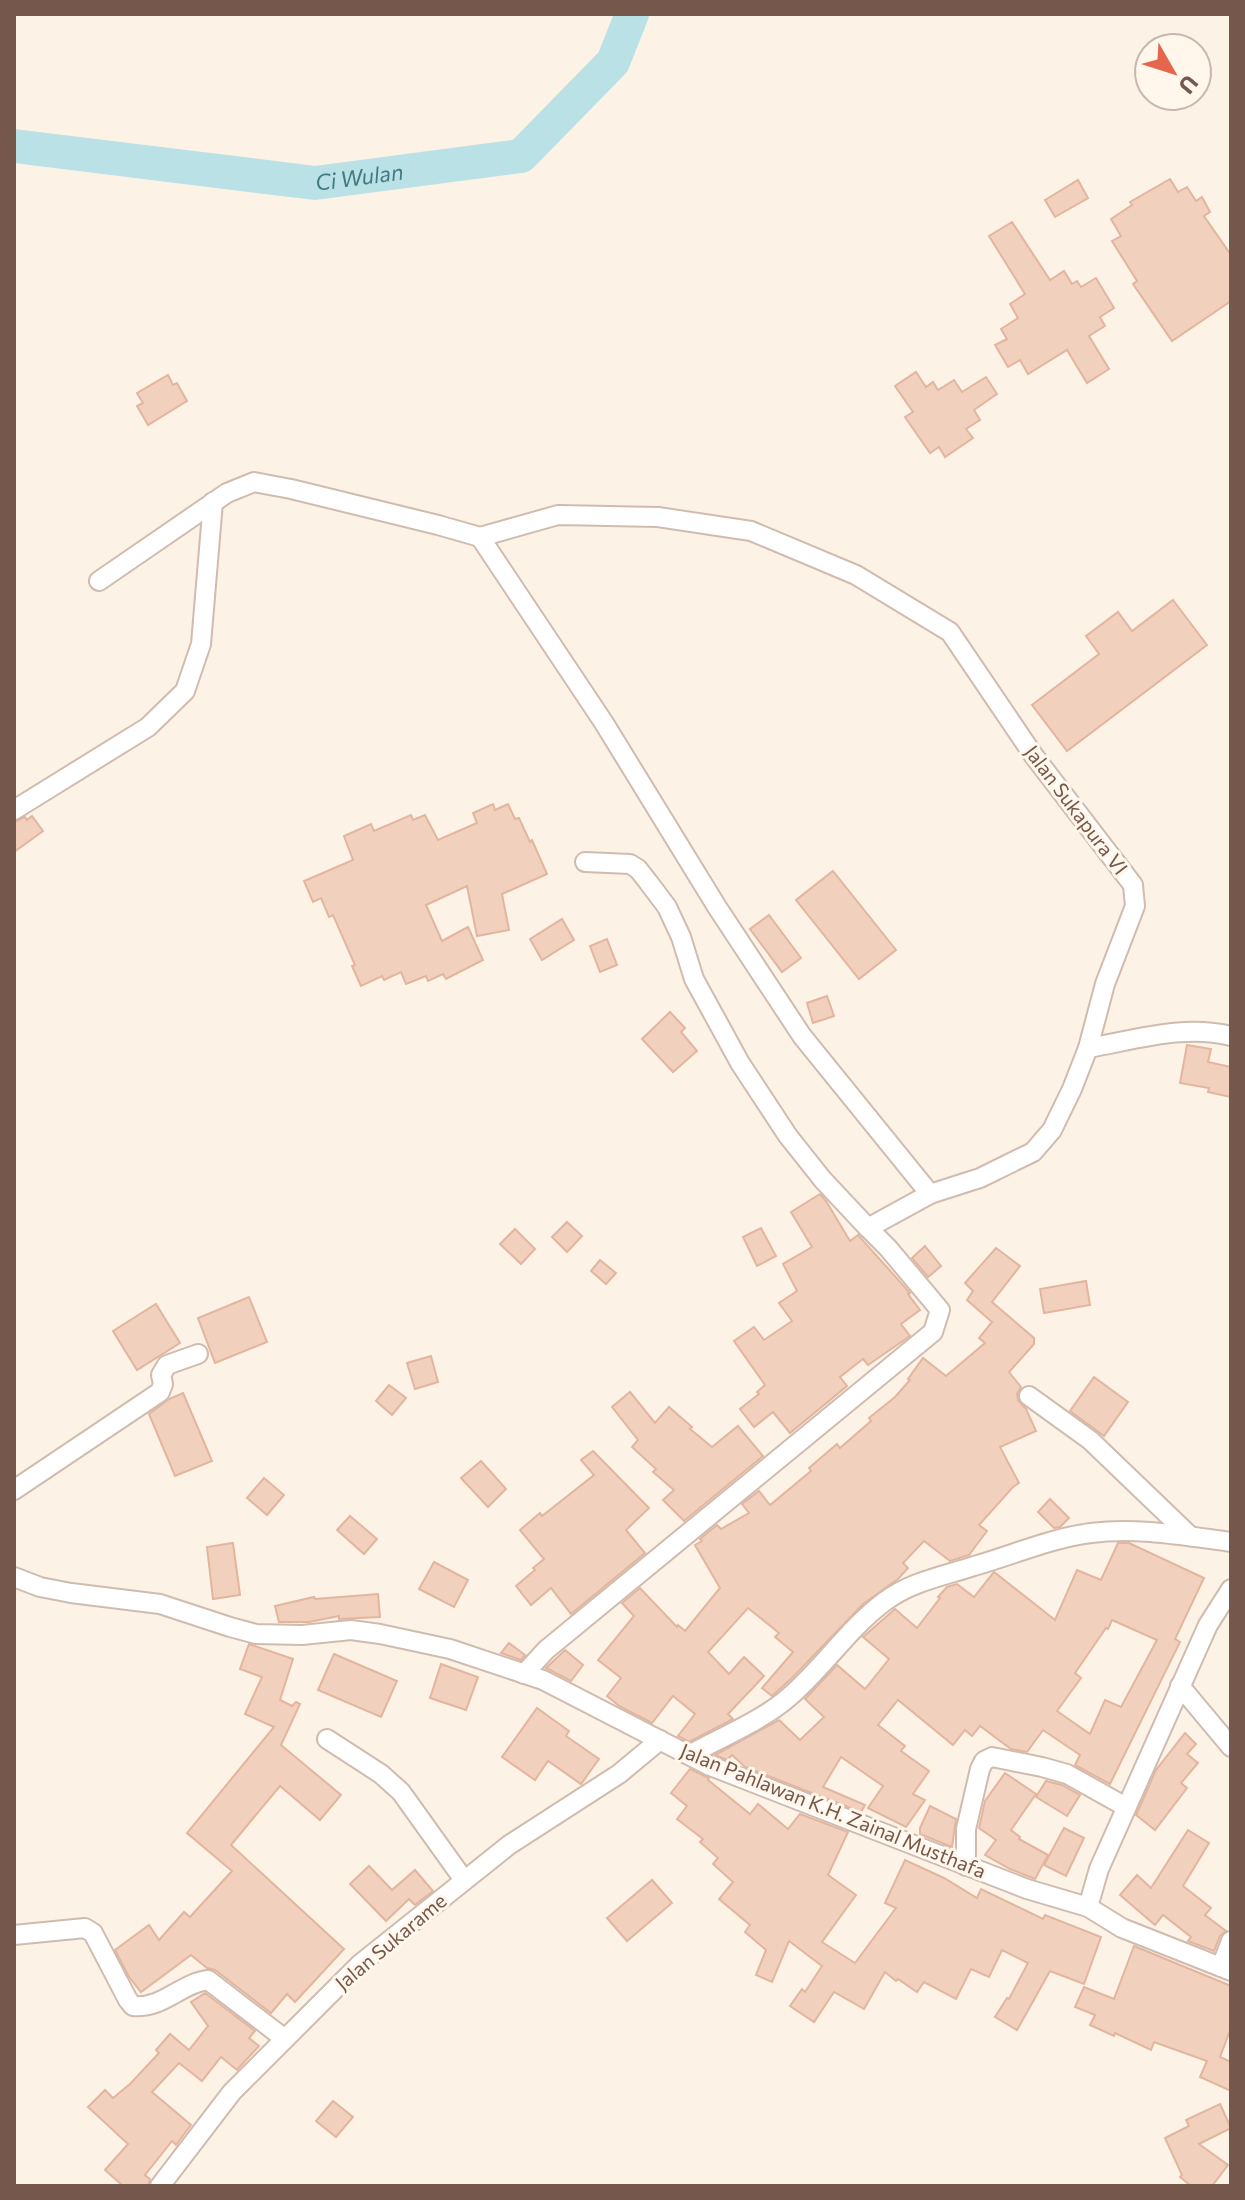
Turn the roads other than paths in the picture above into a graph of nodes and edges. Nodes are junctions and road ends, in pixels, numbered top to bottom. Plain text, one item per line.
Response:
1 (213, 502) junction
2 (480, 537) junction
3 (99, 581) dead end
4 (14, 810) edge
5 (585, 862) dead end
6 (1231, 1036) edge
7 (1088, 1048) junction
8 (930, 1194) junction
9 (868, 1228) junction
10 (198, 1354) dead end
11 (1029, 1396) dead end
12 (14, 1490) edge
13 (1190, 1536) junction
14 (1231, 1542) edge
15 (14, 1577) edge
16 (1231, 1589) edge
17 (524, 1674) junction
18 (1180, 1686) junction
19 (327, 1739) dead end
20 (660, 1740) junction
21 (1231, 1747) edge
22 (689, 1755) junction
23 (1126, 1807) junction
24 (966, 1866) junction
25 (464, 1880) junction
26 (1088, 1907) junction
27 (14, 1935) edge
28 (1231, 1941) edge
29 (1226, 1969) edge
30 (285, 2039) junction
31 (160, 2186) edge

1 - 2 street
1 - 3 street
1 - 4 street
2 - 7 street, Jalan Sukapura VI
2 - 8 street
5 - 9 street
6 - 7 street
7 - 8 street, Jalan Sukapura VI
8 - 9 street, Jalan Sukapura VI
9 - 17 street
10 - 12 street
11 - 13 street
13 - 14 street
13 - 22 street
15 - 17 street, Jalan Pahlawan K.H. Zainal Musthafa
16 - 18 street
17 - 20 street, Jalan Pahlawan K.H. Zainal Musthafa
18 - 21 street
18 - 23 street
19 - 25 street
20 - 22 street, Jalan Pahlawan K.H. Zainal Musthafa
20 - 25 street, Jalan Sukarame
22 - 24 street, Jalan Pahlawan K.H. Zainal Musthafa
23 - 24 street
23 - 26 street
24 - 26 street, Jalan Pahlawan K.H. Zainal Musthafa
25 - 30 street, Jalan Sukarame
26 - 29 street, Jalan Pahlawan K.H. Zainal Musthafa
27 - 30 street
28 - 29 street
30 - 31 street, Jalan Sukarame

